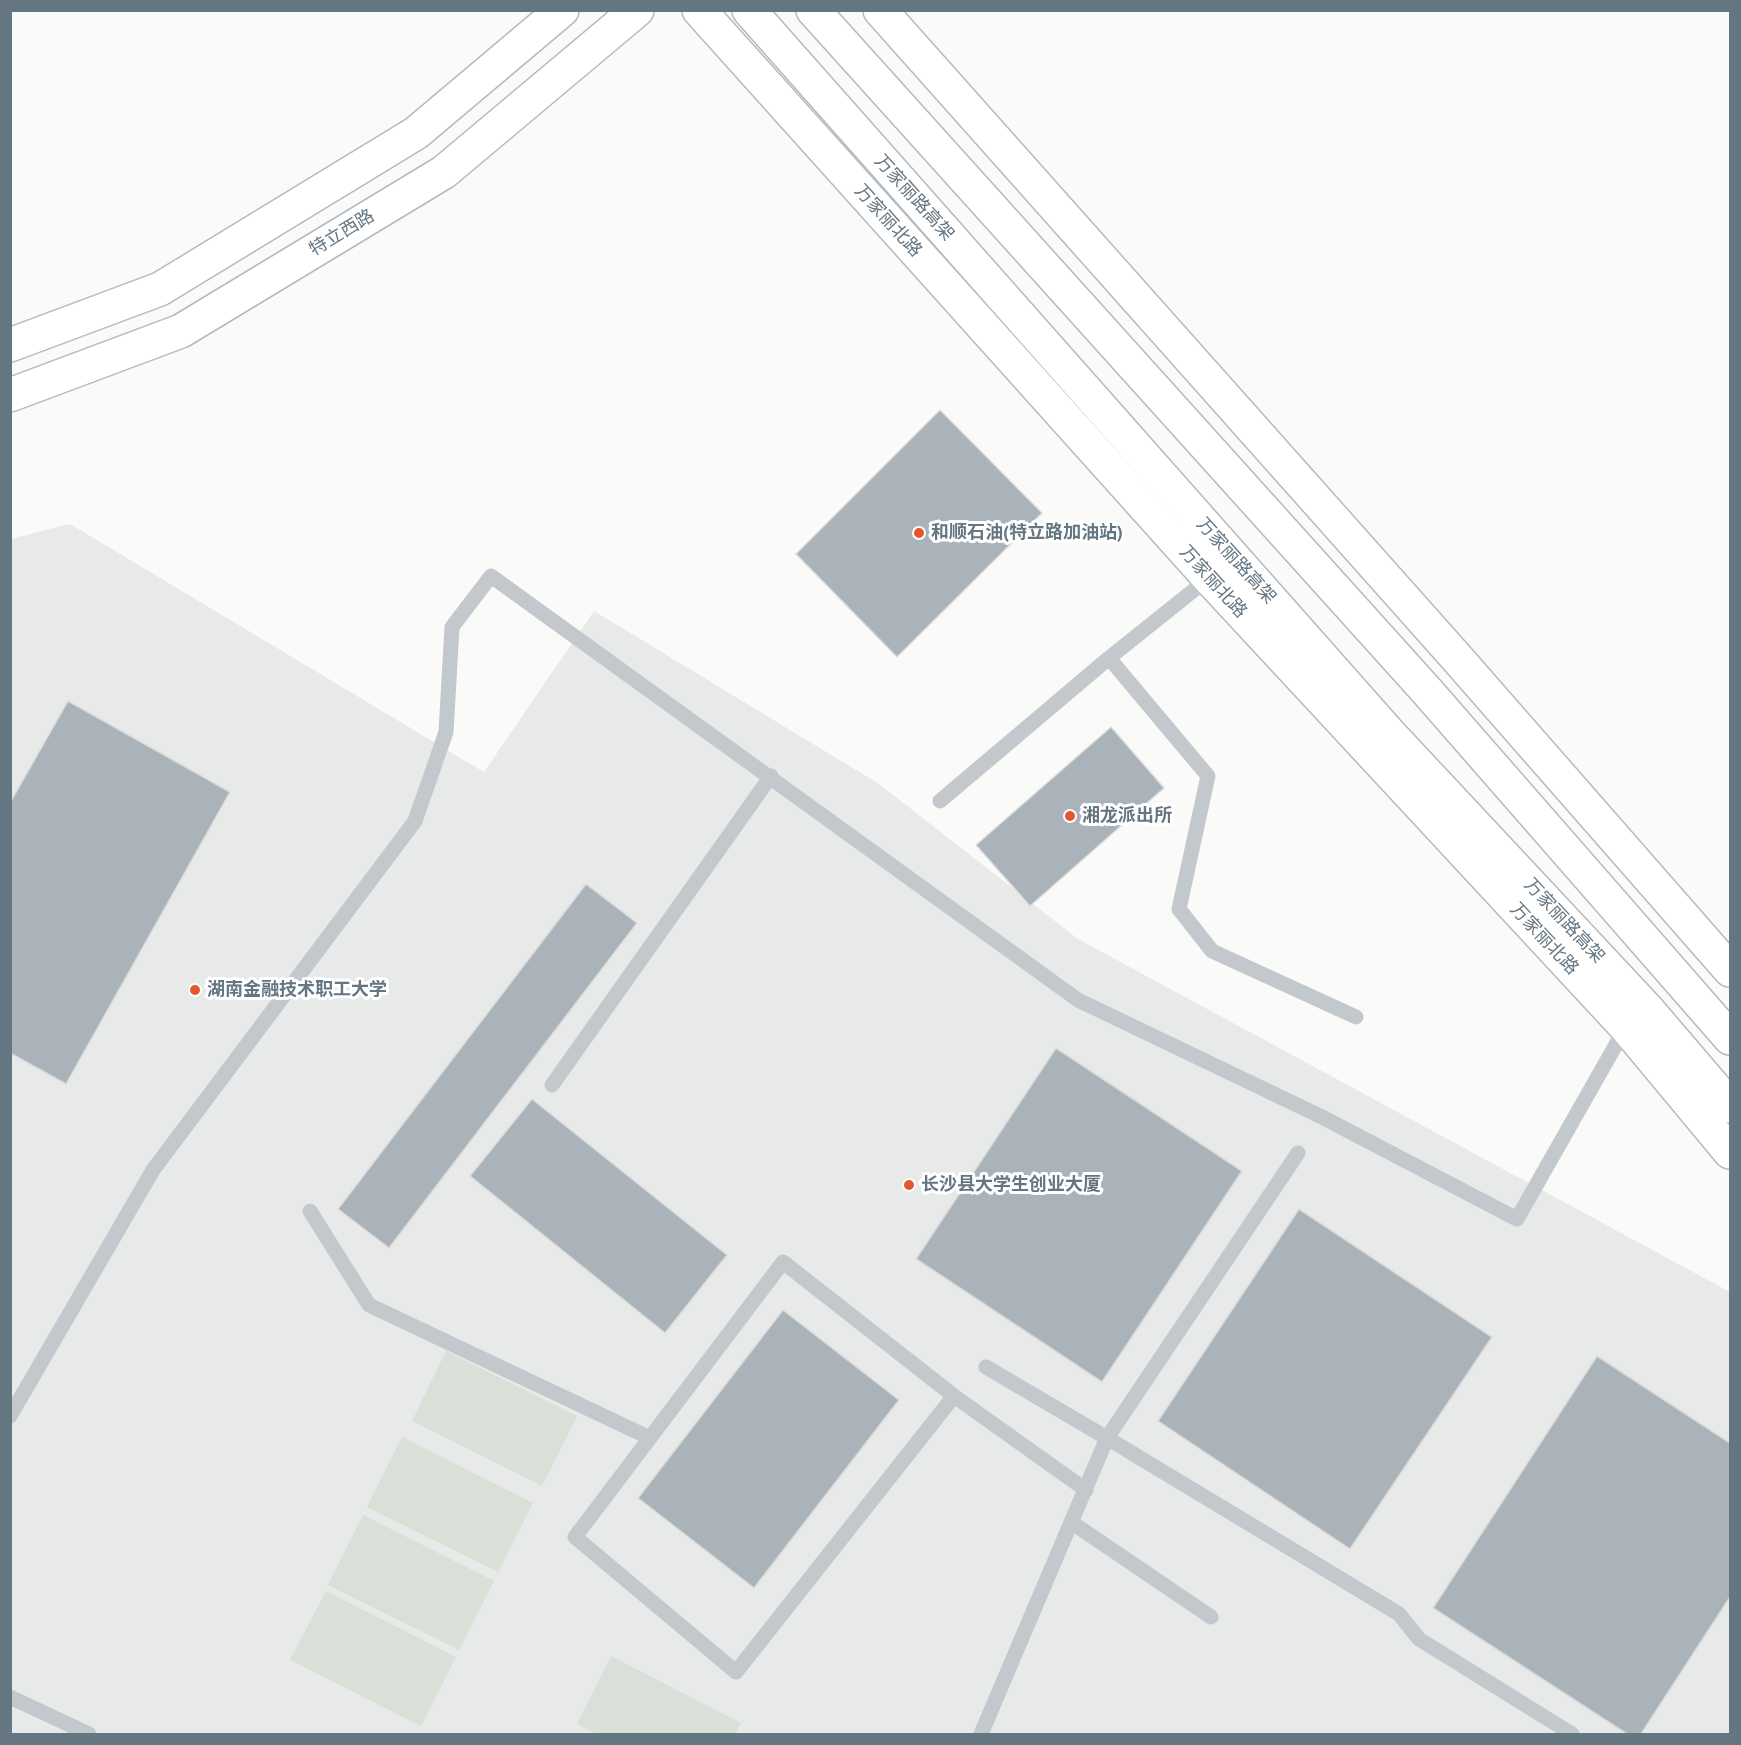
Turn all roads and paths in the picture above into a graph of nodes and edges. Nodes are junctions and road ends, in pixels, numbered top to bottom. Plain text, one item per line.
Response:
1 (562, 10) edge
2 (637, 10) edge
3 (699, 10) edge
4 (749, 10) edge
5 (813, 10) edge
6 (880, 10) edge
7 (10, 345) edge
8 (10, 395) edge
9 (1209, 578) junction
10 (1109, 658) junction
11 (771, 777) junction
12 (940, 801) dead end
13 (1731, 970) edge
14 (1356, 1017) dead end
15 (1626, 1027) junction
16 (1731, 1038) edge
17 (552, 1085) dead end
18 (1731, 1106) edge
19 (1298, 1152) dead end
20 (1731, 1152) edge
21 (310, 1211) dead end
22 (986, 1367) dead end
23 (954, 1396) junction
24 (10, 1416) edge
25 (650, 1438) junction
26 (1107, 1438) junction
27 (1086, 1490) junction
28 (1071, 1522) junction
29 (1210, 1617) dead end
30 (10, 1697) edge
31 (89, 1734) edge
32 (981, 1734) edge
33 (1572, 1734) edge

1 - 7 main road
2 - 8 main road, 特立西路
3 - 9 main road, 万家丽北路
4 - 18 main road, 万家丽路高架
5 - 16 main road
6 - 13 main road
9 - 10 lane
9 - 15 main road, 万家丽北路
10 - 12 lane
10 - 14 lane
11 - 15 lane
11 - 17 lane
11 - 24 lane
15 - 20 main road, 万家丽北路
19 - 26 lane
21 - 25 lane
22 - 26 lane
23 - 25 lane
23 - 25 lane
23 - 27 lane
26 - 27 lane
26 - 33 lane
27 - 28 lane
28 - 29 lane
28 - 32 lane
30 - 31 lane

